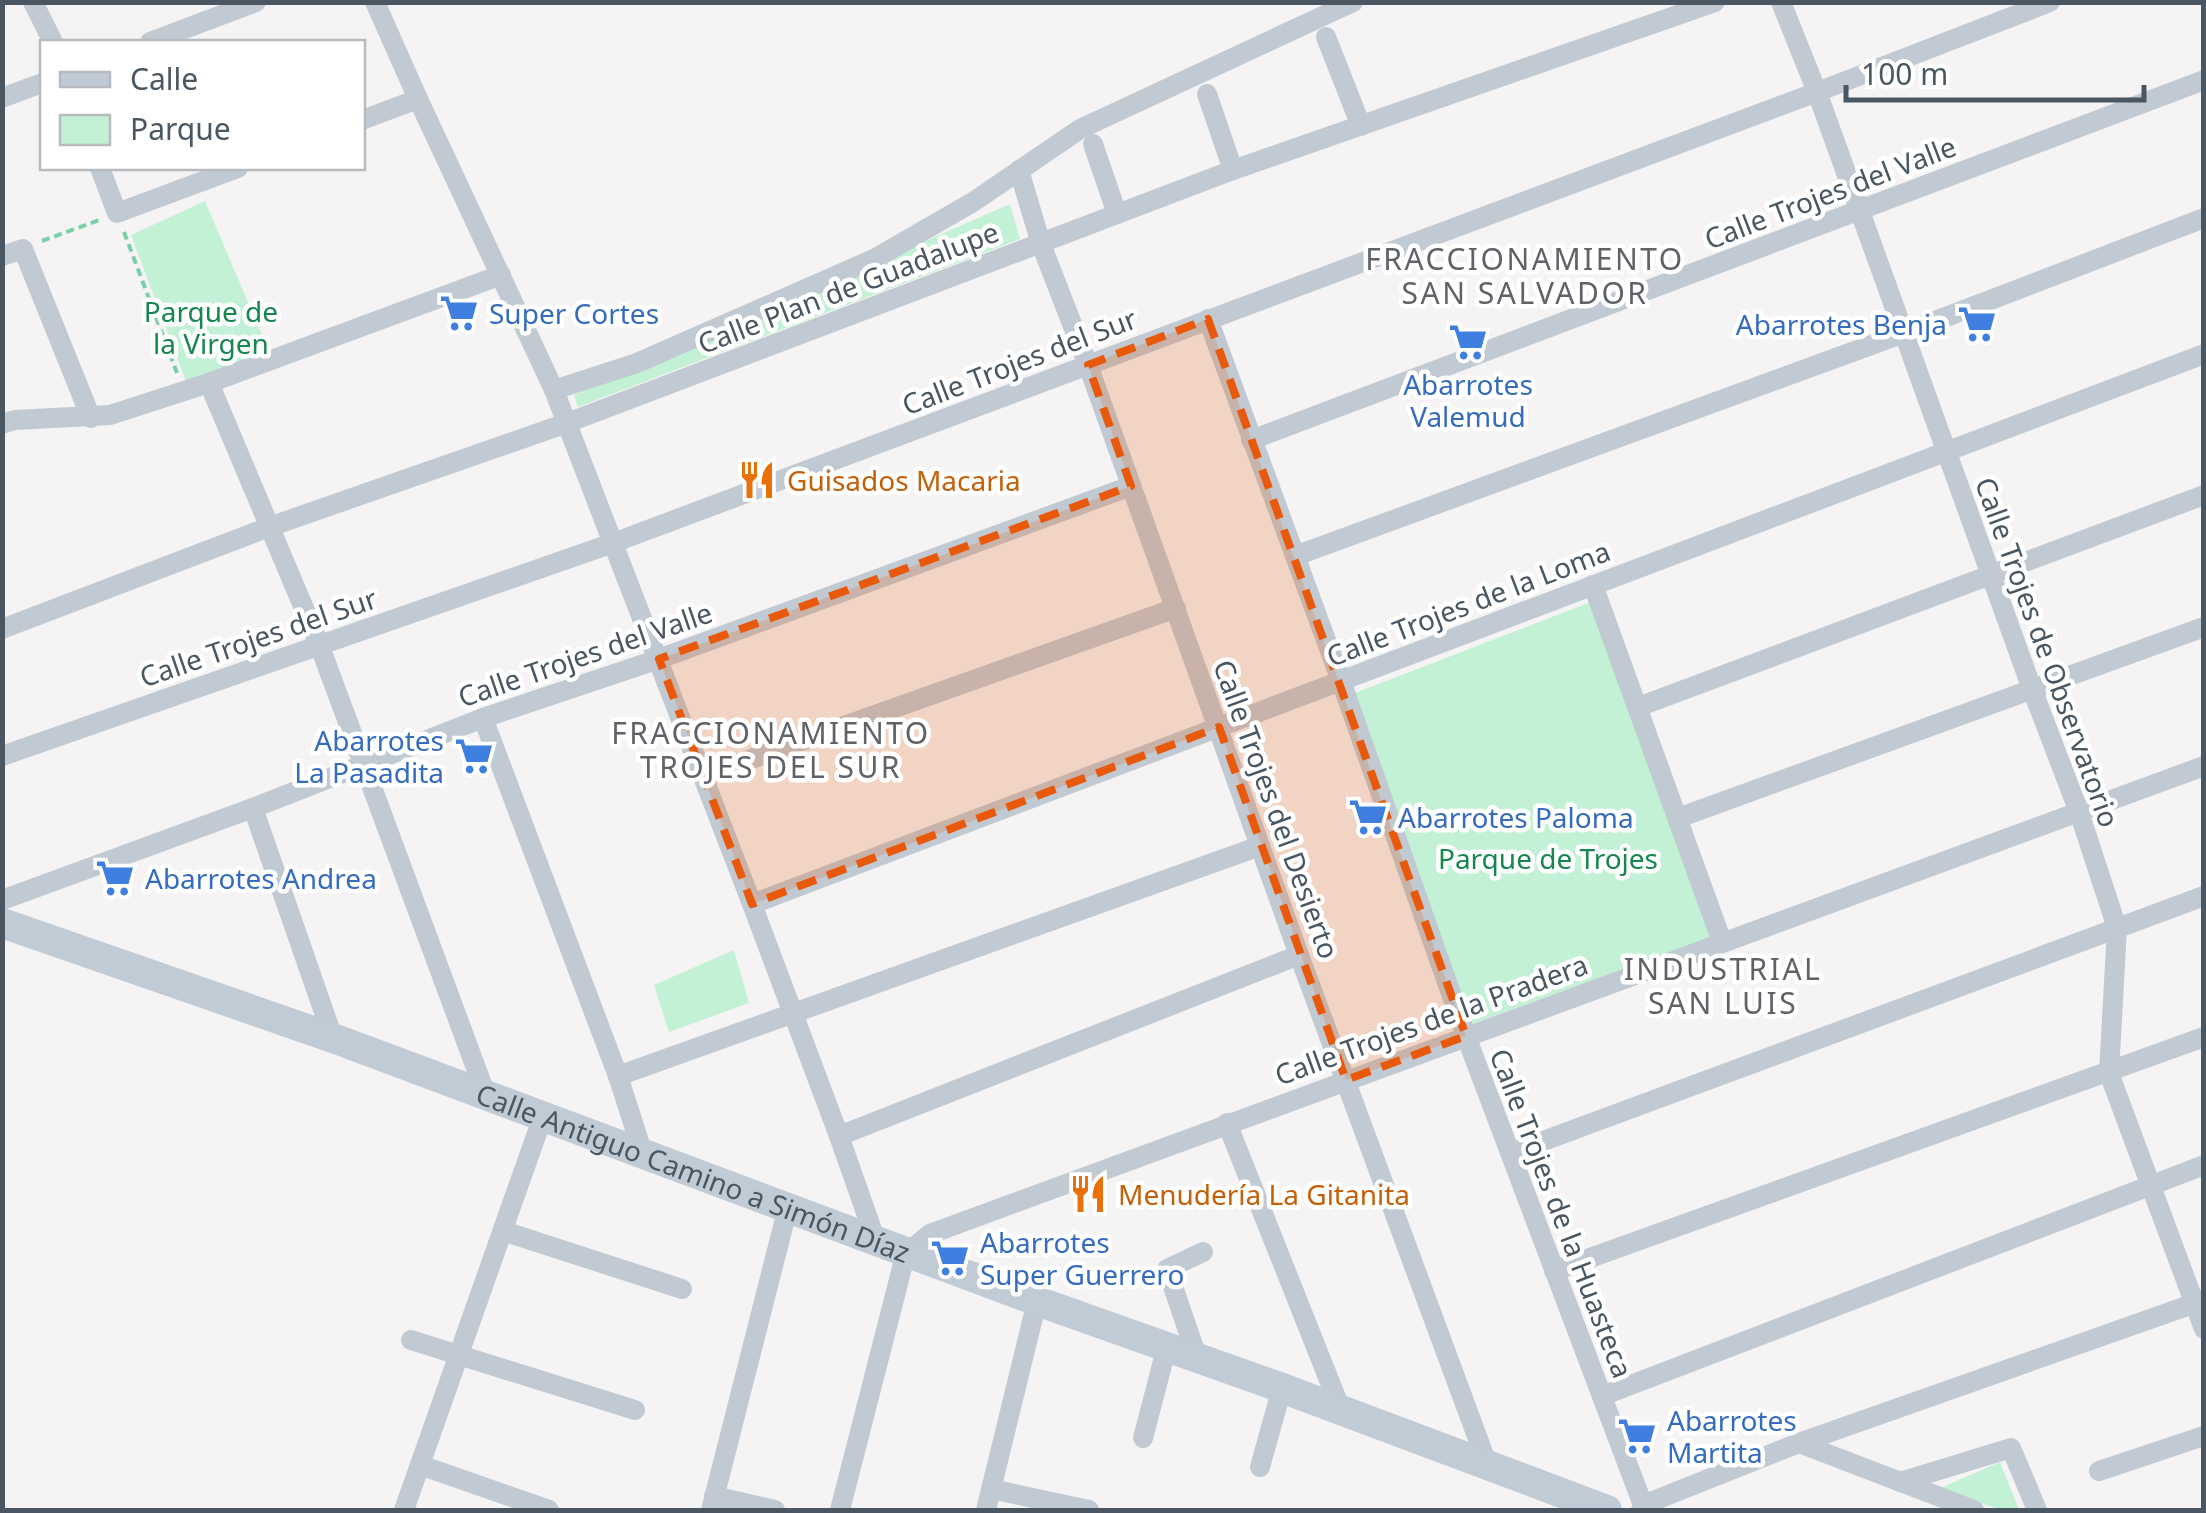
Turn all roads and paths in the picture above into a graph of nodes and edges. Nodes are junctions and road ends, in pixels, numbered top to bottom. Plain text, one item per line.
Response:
1 (34, 2) edge
2 (256, 2) edge
3 (375, 2) edge
4 (1352, 2) edge
5 (1715, 2) edge
6 (1782, 2) edge
7 (2050, 2) edge
8 (210, 10) edge
9 (1326, 37) dead end
10 (51, 40) edge
11 (154, 40) edge
12 (2204, 80) edge
13 (40, 84) edge
14 (1817, 92) junction
15 (1207, 94) dead end
16 (2, 98) edge
17 (418, 99) junction
18 (365, 119) edge
19 (1361, 126) junction
20 (1093, 144) dead end
21 (101, 170) edge
22 (233, 170) edge
23 (1019, 170) junction
24 (1233, 170) junction
25 (1859, 211) junction
26 (117, 213) junction
27 (1117, 214) junction
28 (2204, 218) edge
29 (1041, 244) junction
30 (13, 252) edge
31 (501, 275) junction
32 (1208, 319) junction
33 (1904, 334) junction
34 (2204, 354) edge
35 (1088, 365) junction
36 (210, 384) junction
37 (554, 390) junction
38 (184, 392) junction
39 (90, 418) junction
40 (566, 422) junction
41 (2, 424) edge
42 (1251, 440) junction
43 (1946, 451) junction
44 (1131, 486) junction
45 (2204, 495) edge
46 (269, 526) junction
47 (613, 543) junction
48 (1295, 556) junction
49 (1991, 575) junction
50 (1593, 585) junction
51 (1176, 608) junction
52 (2204, 627) edge
53 (2, 629) edge
54 (320, 644) junction
55 (658, 659) junction
56 (1341, 681) junction
57 (2032, 689) junction
58 (1638, 707) junction
59 (483, 718) junction
60 (1219, 726) junction
61 (2, 756) edge
62 (363, 764) junction
63 (2204, 766) edge
64 (703, 776) junction
65 (252, 808) junction
66 (2078, 812) junction
67 (1678, 818) junction
68 (1260, 846) junction
69 (2204, 896) edge
70 (2, 900) edge
71 (752, 904) junction
72 (2, 923) edge
73 (2118, 928) junction
74 (1722, 942) junction
75 (1299, 954) junction
76 (793, 1013) junction
77 (1466, 1036) junction
78 (2204, 1037) edge
79 (332, 1038) junction
80 (2109, 1073) junction
81 (618, 1076) junction
82 (1346, 1080) junction
83 (486, 1095) junction
84 (544, 1116) junction
85 (1227, 1123) junction
86 (839, 1136) junction
87 (643, 1154) junction
88 (1510, 1154) junction
89 (2204, 1165) edge
90 (2150, 1185) junction
91 (788, 1206) junction
92 (503, 1231) junction
93 (876, 1241) junction
94 (1204, 1252) dead end
95 (908, 1253) junction
96 (1554, 1271) junction
97 (682, 1288) dead end
98 (1036, 1301) junction
99 (2199, 1302) edge
100 (2204, 1329) edge
101 (410, 1340) dead end
102 (1166, 1346) junction
103 (458, 1357) junction
104 (1197, 1357) junction
105 (1282, 1388) junction
106 (1602, 1396) junction
107 (635, 1410) dead end
108 (1341, 1410) junction
109 (2204, 1436) edge
110 (1143, 1438) dead end
111 (1798, 1442) junction
112 (420, 1465) junction
113 (1488, 1466) junction
114 (1260, 1467) dead end
115 (2099, 1470) dead end
116 (1900, 1482) junction
117 (991, 1488) junction
118 (713, 1503) edge
119 (1642, 1508) edge
120 (404, 1510) edge
121 (550, 1510) edge
122 (775, 1510) edge
123 (840, 1510) edge
124 (986, 1510) edge
125 (1089, 1510) edge
126 (1607, 1510) edge
127 (1974, 1510) edge
128 (2037, 1510) edge

1 - 10 street
2 - 8 street
3 - 17 street
4 - 23 street
5 - 19 street, Calle Plan de Guadalupe
6 - 14 street, Calle Trojes de Observatorio
7 - 14 street, Calle Trojes del Sur
8 - 11 street
9 - 19 street
12 - 25 street, Calle Trojes del Valle
13 - 16 street
14 - 25 street, Calle Trojes de Observatorio
14 - 32 street, Calle Trojes del Sur
15 - 24 street
17 - 18 street
17 - 31 street
19 - 24 street, Calle Plan de Guadalupe
20 - 27 street
21 - 26 street
22 - 26 street
23 - 29 street, Calle Trojes del Desierto
23 - 37 street
24 - 27 street, Calle Plan de Guadalupe
25 - 33 street, Calle Trojes de Observatorio
25 - 42 street, Calle Trojes del Valle
26 - 30 path
26 - 38 path
27 - 29 street, Calle Plan de Guadalupe
28 - 33 street
29 - 35 street, Calle Trojes del Desierto
29 - 40 street, Calle Plan de Guadalupe
30 - 39 street
31 - 36 street
31 - 37 street
32 - 35 street, Calle Trojes del Sur
32 - 42 street, Calle Trojes de la Huasteca
33 - 43 street, Calle Trojes de Observatorio
33 - 48 street
34 - 43 street, Calle Trojes de la Loma
35 - 44 street, Calle Trojes del Desierto
35 - 47 street, Calle Trojes del Sur
36 - 38 street
36 - 46 street
37 - 40 street
38 - 39 street
39 - 41 street
40 - 46 street, Calle Plan de Guadalupe
40 - 47 street
42 - 48 street, Calle Trojes de la Huasteca
43 - 49 street, Calle Trojes de Observatorio
43 - 50 street, Calle Trojes de la Loma
44 - 51 street, Calle Trojes del Desierto
44 - 55 street, Calle Trojes del Valle
45 - 49 street
46 - 53 street, Calle Plan de Guadalupe
46 - 54 street
47 - 54 street, Calle Trojes del Sur
47 - 55 street
48 - 56 street, Calle Trojes de la Huasteca
49 - 57 street, Calle Trojes de Observatorio
49 - 58 street
50 - 56 street, Calle Trojes de la Loma
50 - 58 street
51 - 60 street, Calle Trojes del Desierto
51 - 64 street
52 - 57 street
54 - 61 street, Calle Trojes del Sur
54 - 62 street
55 - 59 street, Calle Trojes del Valle
55 - 64 street
56 - 60 street, Calle Trojes de la Loma
56 - 77 street, Calle Trojes de la Huasteca
57 - 66 street, Calle Trojes de Observatorio
57 - 67 street
58 - 67 street
59 - 62 street, Calle Trojes del Valle
59 - 81 street
60 - 68 street, Calle Trojes del Desierto
60 - 71 street, Calle Trojes de la Loma
62 - 65 street, Calle Trojes del Valle
62 - 83 street
63 - 66 street, Calle Trojes de la Pradera
64 - 71 street
65 - 70 street, Calle Trojes del Valle
65 - 79 street
66 - 73 street, Calle Trojes de Observatorio
66 - 74 street, Calle Trojes de la Pradera
67 - 74 street
68 - 75 street, Calle Trojes del Desierto
68 - 76 street
69 - 73 street
71 - 76 street
72 - 79 main road, Calle Antiguo Camino a Simón Díaz
73 - 80 street, Calle Trojes de Observatorio
73 - 88 street
74 - 77 street, Calle Trojes de la Pradera
75 - 82 street, Calle Trojes del Desierto
75 - 86 street
76 - 81 street
76 - 86 street
77 - 82 street, Calle Trojes de la Pradera
77 - 88 street, Calle Trojes de la Huasteca
78 - 80 street
79 - 83 main road, Calle Antiguo Camino a Simón Díaz
80 - 90 street, Calle Trojes de Observatorio
80 - 96 street
81 - 87 street
82 - 85 street, Calle Trojes de la Pradera
82 - 113 street, Calle Trojes del Desierto
83 - 84 main road, Calle Antiguo Camino a Simón Díaz
84 - 87 main road, Calle Antiguo Camino a Simón Díaz
84 - 92 street
85 - 95 street, Calle Trojes de la Pradera
85 - 108 street
86 - 93 street
87 - 91 main road, Calle Antiguo Camino a Simón Díaz
88 - 96 street, Calle Trojes de la Huasteca
89 - 90 street
90 - 99 street, Calle Trojes de Observatorio
90 - 106 street
91 - 93 main road, Calle Antiguo Camino a Simón Díaz
91 - 118 street
92 - 97 street
92 - 103 street
93 - 95 main road, Calle Antiguo Camino a Simón Díaz
94 - 104 street
95 - 98 main road, Calle Antiguo Camino a Simón Díaz
95 - 123 street
96 - 106 street, Calle Trojes de la Huasteca
98 - 102 main road, Calle Antiguo Camino a Simón Díaz
98 - 117 street
99 - 100 street, Calle Trojes de Observatorio
99 - 111 street
101 - 103 street
102 - 104 main road, Calle Antiguo Camino a Simón Díaz
102 - 110 street
103 - 107 street
103 - 112 street
104 - 105 main road, Calle Antiguo Camino a Simón Díaz
105 - 108 main road, Calle Antiguo Camino a Simón Díaz
105 - 114 street
106 - 119 street, Calle Trojes de la Huasteca
108 - 113 main road, Calle Antiguo Camino a Simón Díaz
109 - 115 street
111 - 116 street
111 - 119 street
112 - 120 street
112 - 121 street
113 - 126 main road, Calle Antiguo Camino a Simón Díaz
116 - 127 street
116 - 128 street
117 - 124 street
117 - 125 street
118 - 122 street

